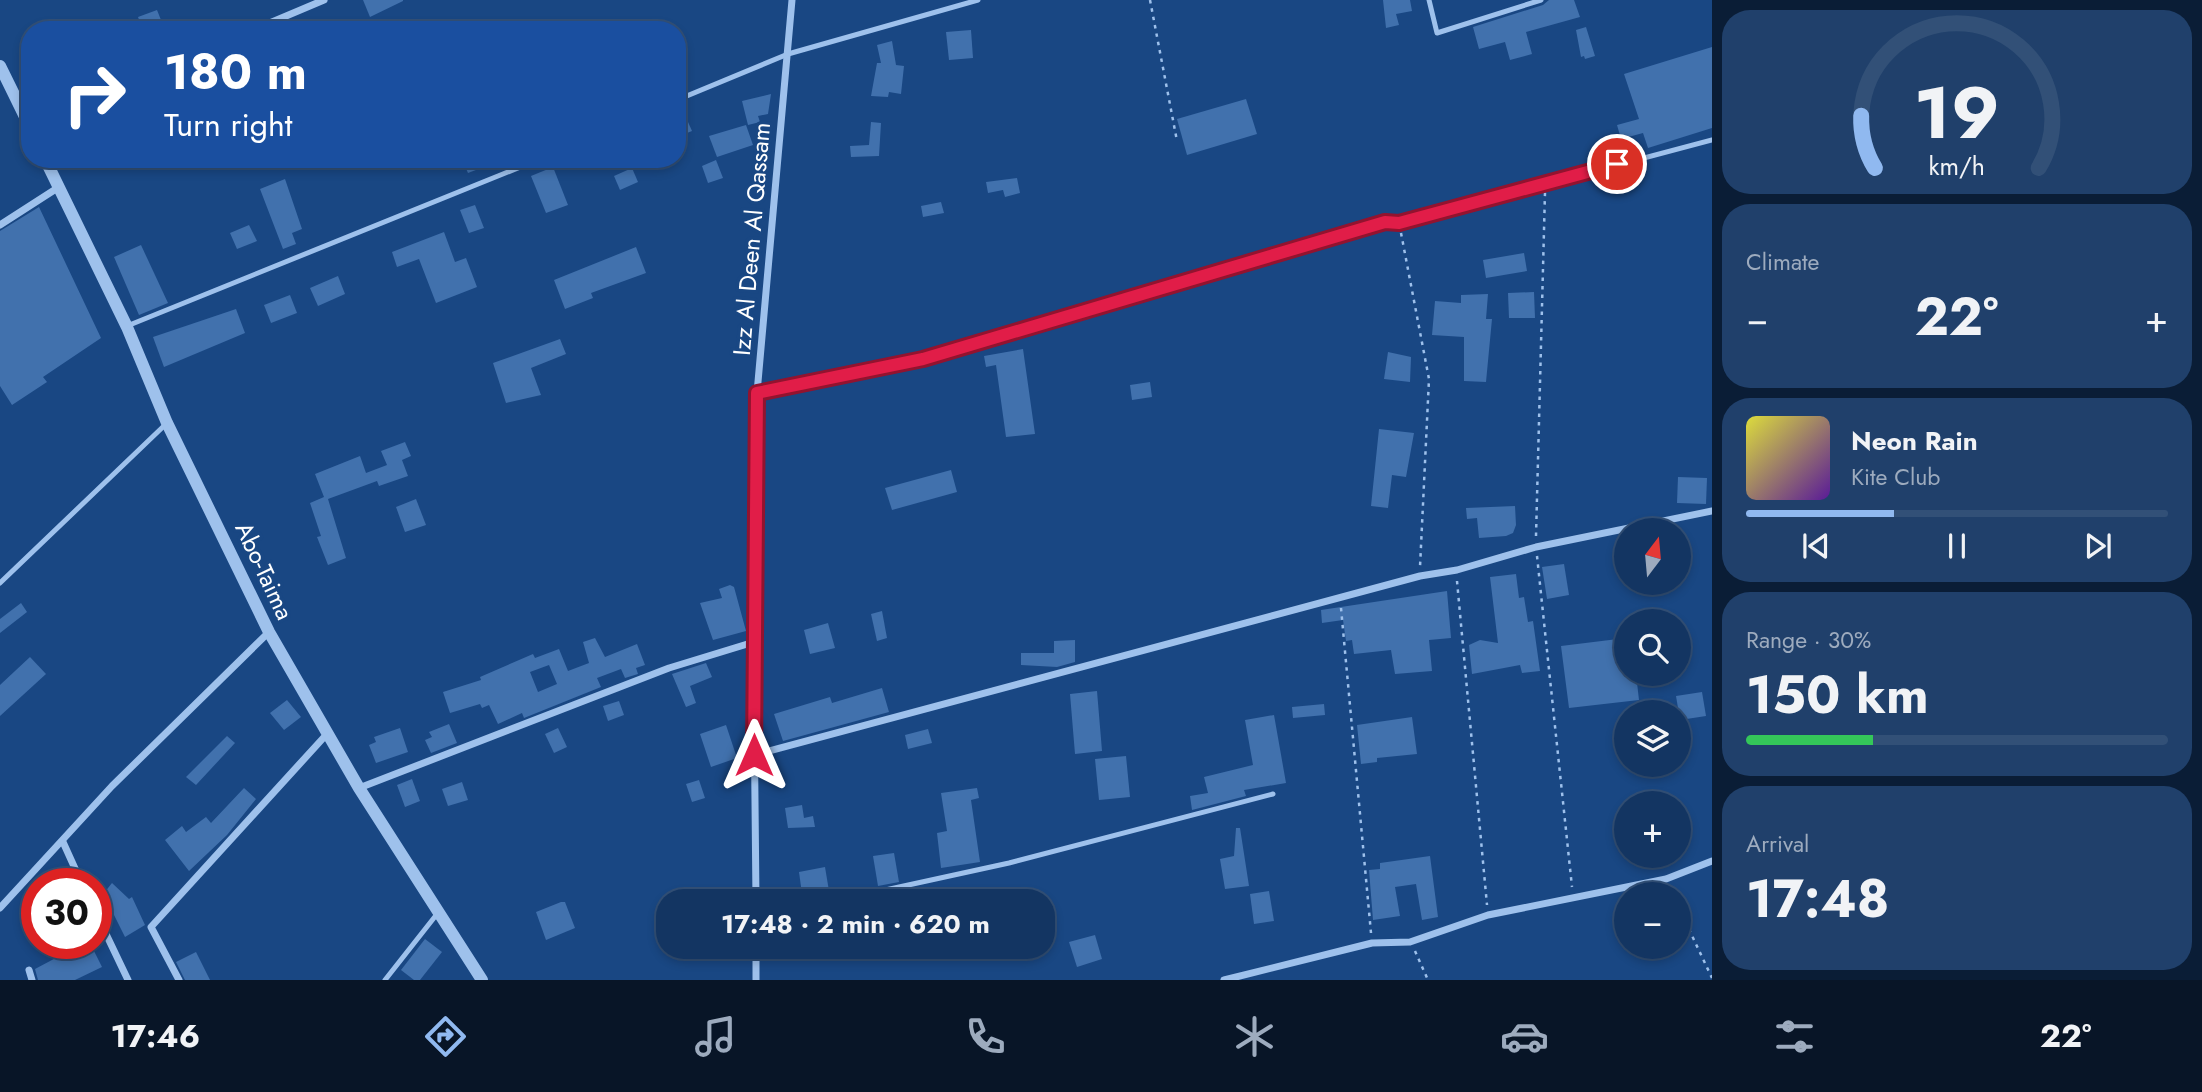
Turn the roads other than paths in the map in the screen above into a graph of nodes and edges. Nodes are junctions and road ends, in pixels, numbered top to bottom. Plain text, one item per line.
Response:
1 (324, 0) edge
2 (792, 0) edge
3 (978, 0) edge
4 (1429, 0) edge
5 (1541, 0) edge
6 (274, 21) edge
7 (788, 54) junction
8 (0, 66) edge
9 (686, 96) edge
10 (21, 109) edge
11 (1712, 140) edge
12 (50, 168) edge
13 (518, 168) edge
14 (59, 187) junction
15 (0, 225) edge
16 (127, 327) junction
17 (757, 393) junction
18 (167, 423) junction
19 (1712, 511) edge
20 (0, 583) edge
21 (269, 632) junction
22 (754, 642) junction
23 (326, 735) junction
24 (754, 755) junction
25 (359, 788) junction
26 (1273, 794) dead end
27 (63, 842) junction
28 (1712, 861) edge
29 (75, 868) edge
30 (756, 889) edge
31 (890, 889) edge
32 (0, 908) edge
33 (438, 914) junction
34 (112, 946) edge
35 (756, 959) edge
36 (29, 970) dead end
37 (32, 980) edge
38 (128, 980) edge
39 (179, 980) edge
40 (385, 980) edge
41 (482, 980) edge
42 (755, 980) edge
43 (1224, 980) edge

1 - 6 street
2 - 7 street, Izz Al Deen Al Qassam
3 - 7 lane
4 - 5 lane
7 - 9 lane
7 - 17 street, Izz Al Deen Al Qassam
8 - 10 street
11 - 17 lane
12 - 14 street, Abo-Taima
13 - 16 lane
14 - 15 street
14 - 16 street, Abo-Taima
16 - 18 street, Abo-Taima
17 - 22 street, Izz Al Deen Al Qassam
18 - 20 lane
18 - 21 street, Abo-Taima
19 - 24 street
21 - 23 street, Abo-Taima
21 - 27 street
22 - 24 street, Izz Al Deen Al Qassam
22 - 25 street
23 - 25 street, Abo-Taima
23 - 39 street
24 - 30 street, Izz Al Deen Al Qassam
25 - 33 street, Abo-Taima
26 - 31 lane
27 - 29 street
27 - 32 street
28 - 43 street
33 - 40 lane
33 - 41 street, Abo-Taima
34 - 38 street
35 - 42 street
36 - 37 street

